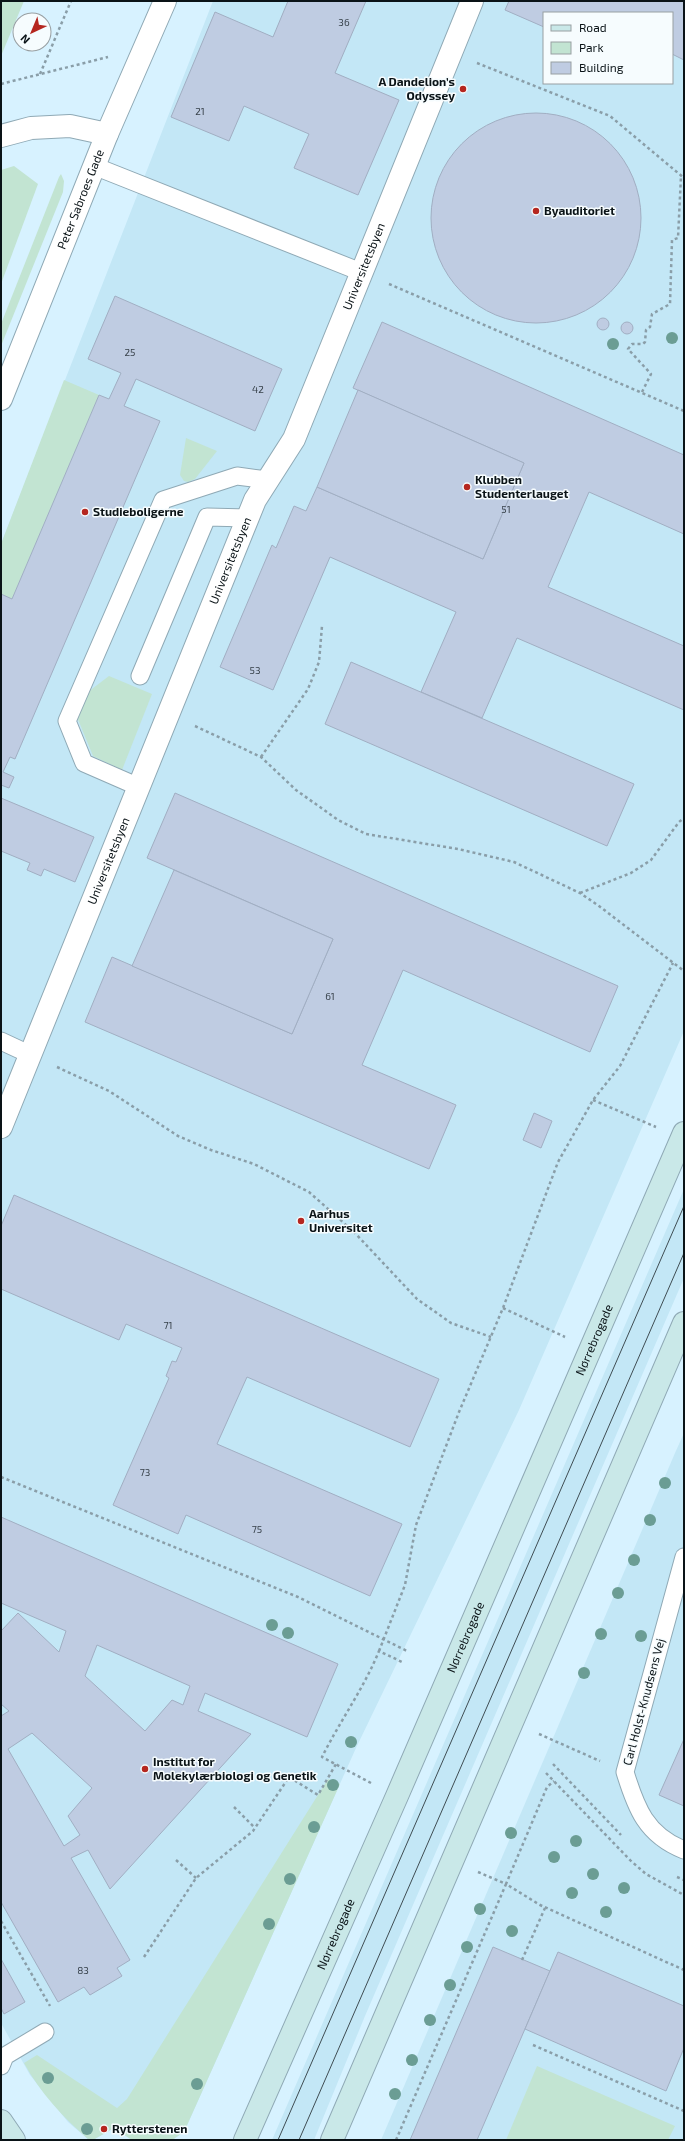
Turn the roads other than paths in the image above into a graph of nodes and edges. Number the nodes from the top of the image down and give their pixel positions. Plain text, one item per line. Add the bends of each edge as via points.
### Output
1 (165, 1) edge
2 (472, 1) edge
3 (107, 134) junction
4 (1, 136) edge
5 (94, 166) junction
6 (361, 272) junction
7 (1, 399) edge
8 (267, 480) junction
9 (248, 518) junction
10 (140, 676) dead end
11 (139, 787) junction
12 (1, 1041) edge
13 (31, 1055) junction
14 (1, 1127) edge
15 (683, 1136) edge
16 (684, 1323) edge
17 (684, 1557) edge
18 (684, 1850) edge
19 (45, 2032) road end
20 (1, 2066) edge
21 (1, 2121) edge
22 (14, 2140) edge
23 (245, 2140) edge
24 (332, 2140) edge

1 - 3 street, Peter Sabroes Gade
2 - 6 street, Universitetsbyen
3 - 4 street via 70,126 31,128
3 - 5 street, Peter Sabroes Gade
5 - 6 lane
5 - 7 street, Peter Sabroes Gade
6 - 8 street, Universitetsbyen via 294,438
8 - 9 street, Universitetsbyen
8 - 11 lane via 237,476 162,500 67,721 84,763
9 - 10 lane via 207,517
9 - 11 street, Universitetsbyen
11 - 13 street, Universitetsbyen
12 - 13 lane
13 - 14 street, Universitetsbyen
15 - 23 main road, Nørrebrogade
16 - 24 main road
17 - 18 lane, Carl Holst-Knudsens Vej via 625,1772 642,1817 655,1833 673,1846
19 - 20 lane via 5,2056
21 - 22 main road

